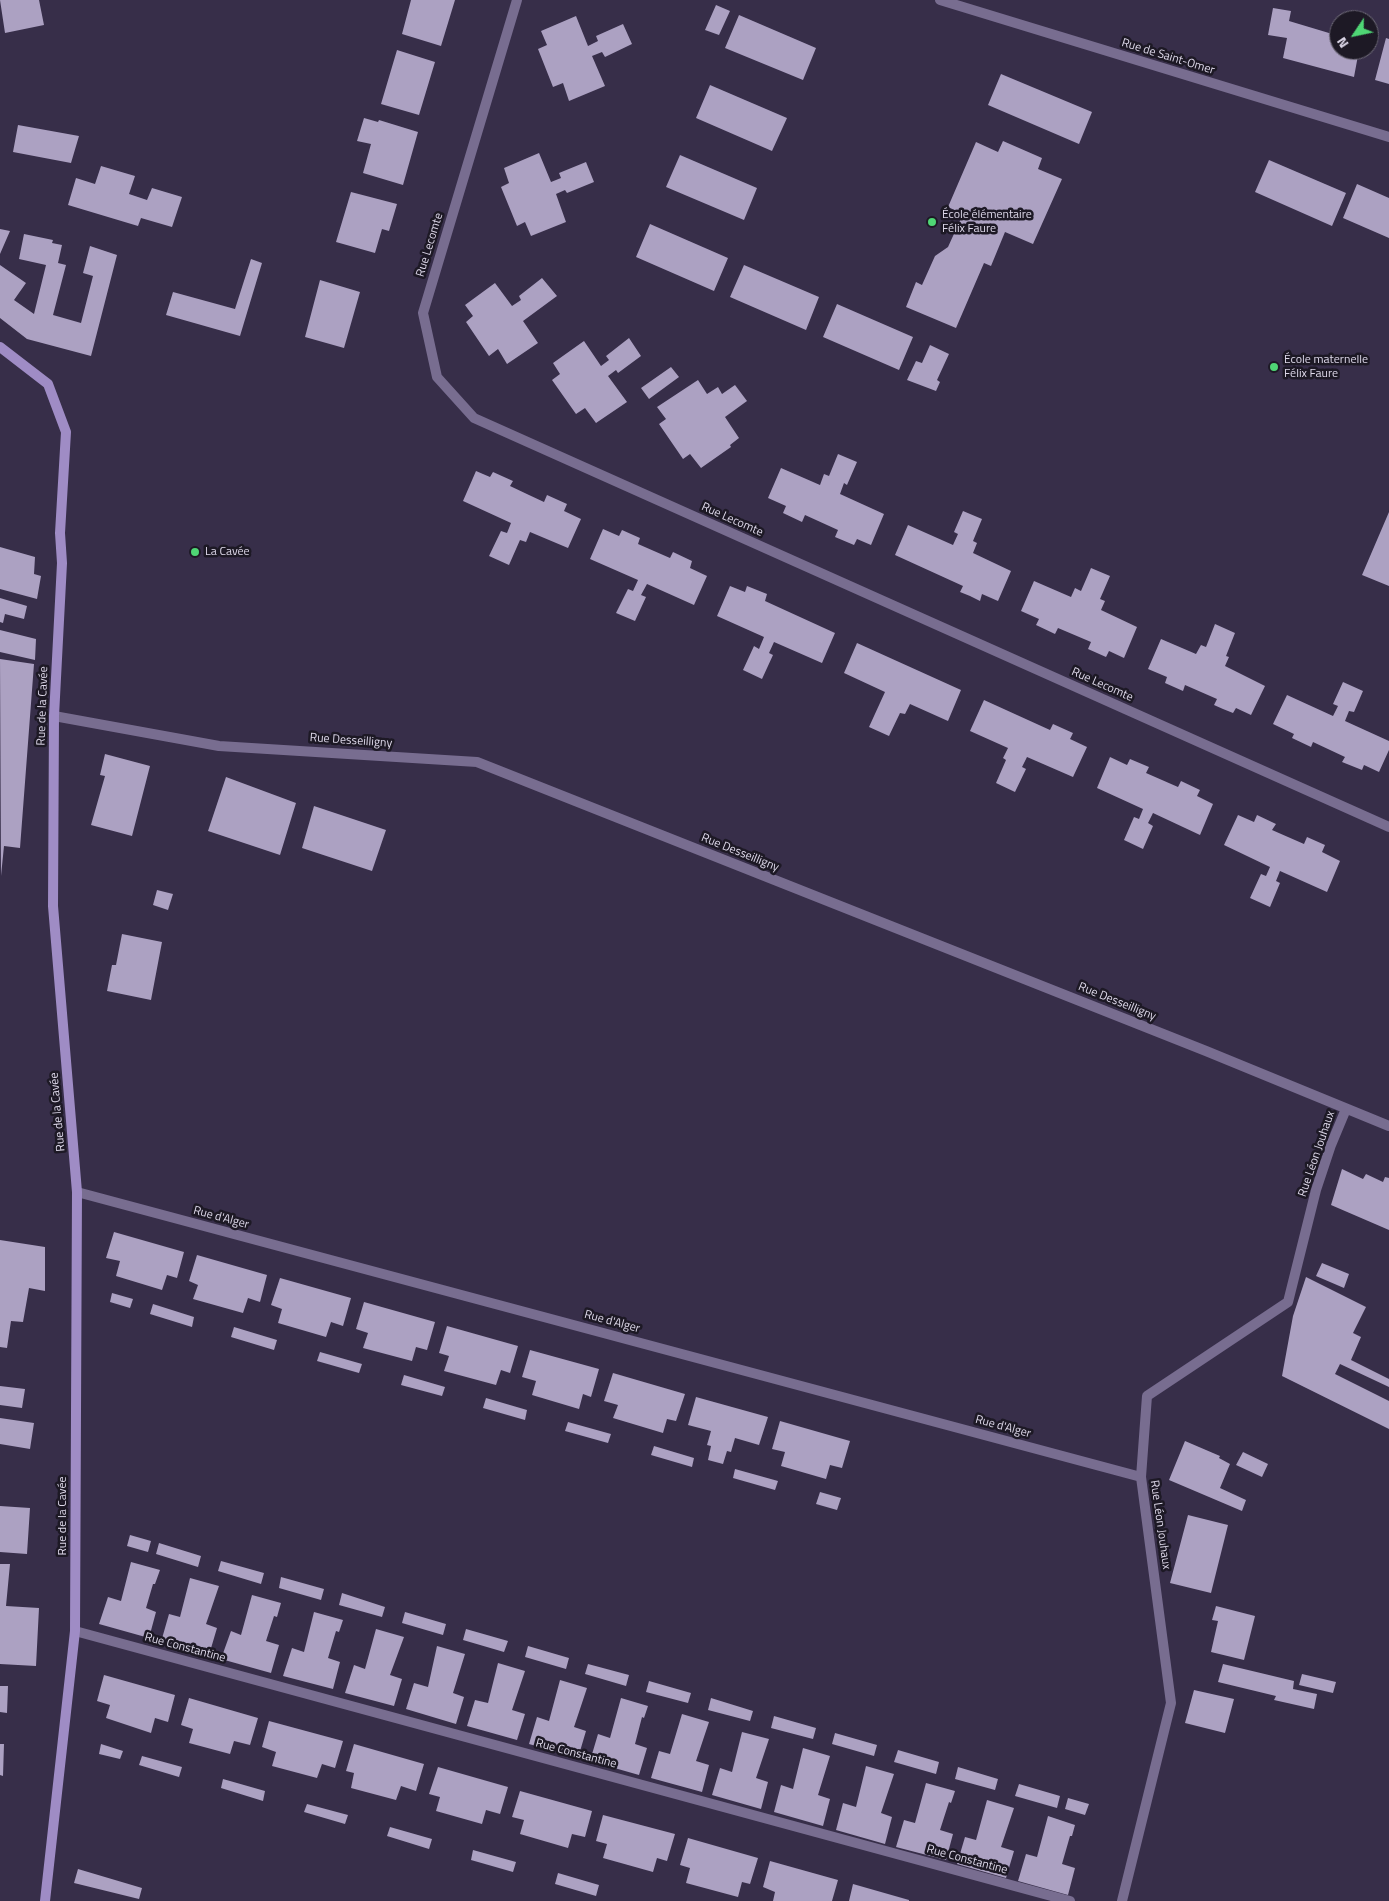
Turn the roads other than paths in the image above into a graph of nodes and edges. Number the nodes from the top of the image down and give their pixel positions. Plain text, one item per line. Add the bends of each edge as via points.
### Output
1 (517, 0) edge
2 (940, 0) edge
3 (1389, 137) edge
4 (0, 347) edge
5 (54, 716) junction
6 (1389, 827) edge
7 (1346, 1110) junction
8 (1389, 1126) edge
9 (77, 1192) junction
10 (1141, 1477) junction
11 (76, 1631) junction
12 (45, 1901) edge
13 (1070, 1901) edge
14 (1122, 1901) edge

1 - 6 street, Rue Lecomte via 423,313 437,377 474,418
2 - 3 street, Rue de Saint-Omer
4 - 5 street, Rue de la Cavée via 48,384 66,432
5 - 7 street, Rue Desseilligny via 219,746 477,762 1258,1071
5 - 9 street, Rue de la Cavée via 52,906
7 - 8 street, Rue Desseilligny
7 - 10 street, Rue Léon Jouhaux via 1316,1190 1288,1302 1147,1396
9 - 10 street, Rue d'Alger
9 - 11 street, Rue de la Cavée
10 - 14 street, Rue Léon Jouhaux via 1171,1703
11 - 12 street, Rue de la Cavée
11 - 13 street, Rue Constantine

